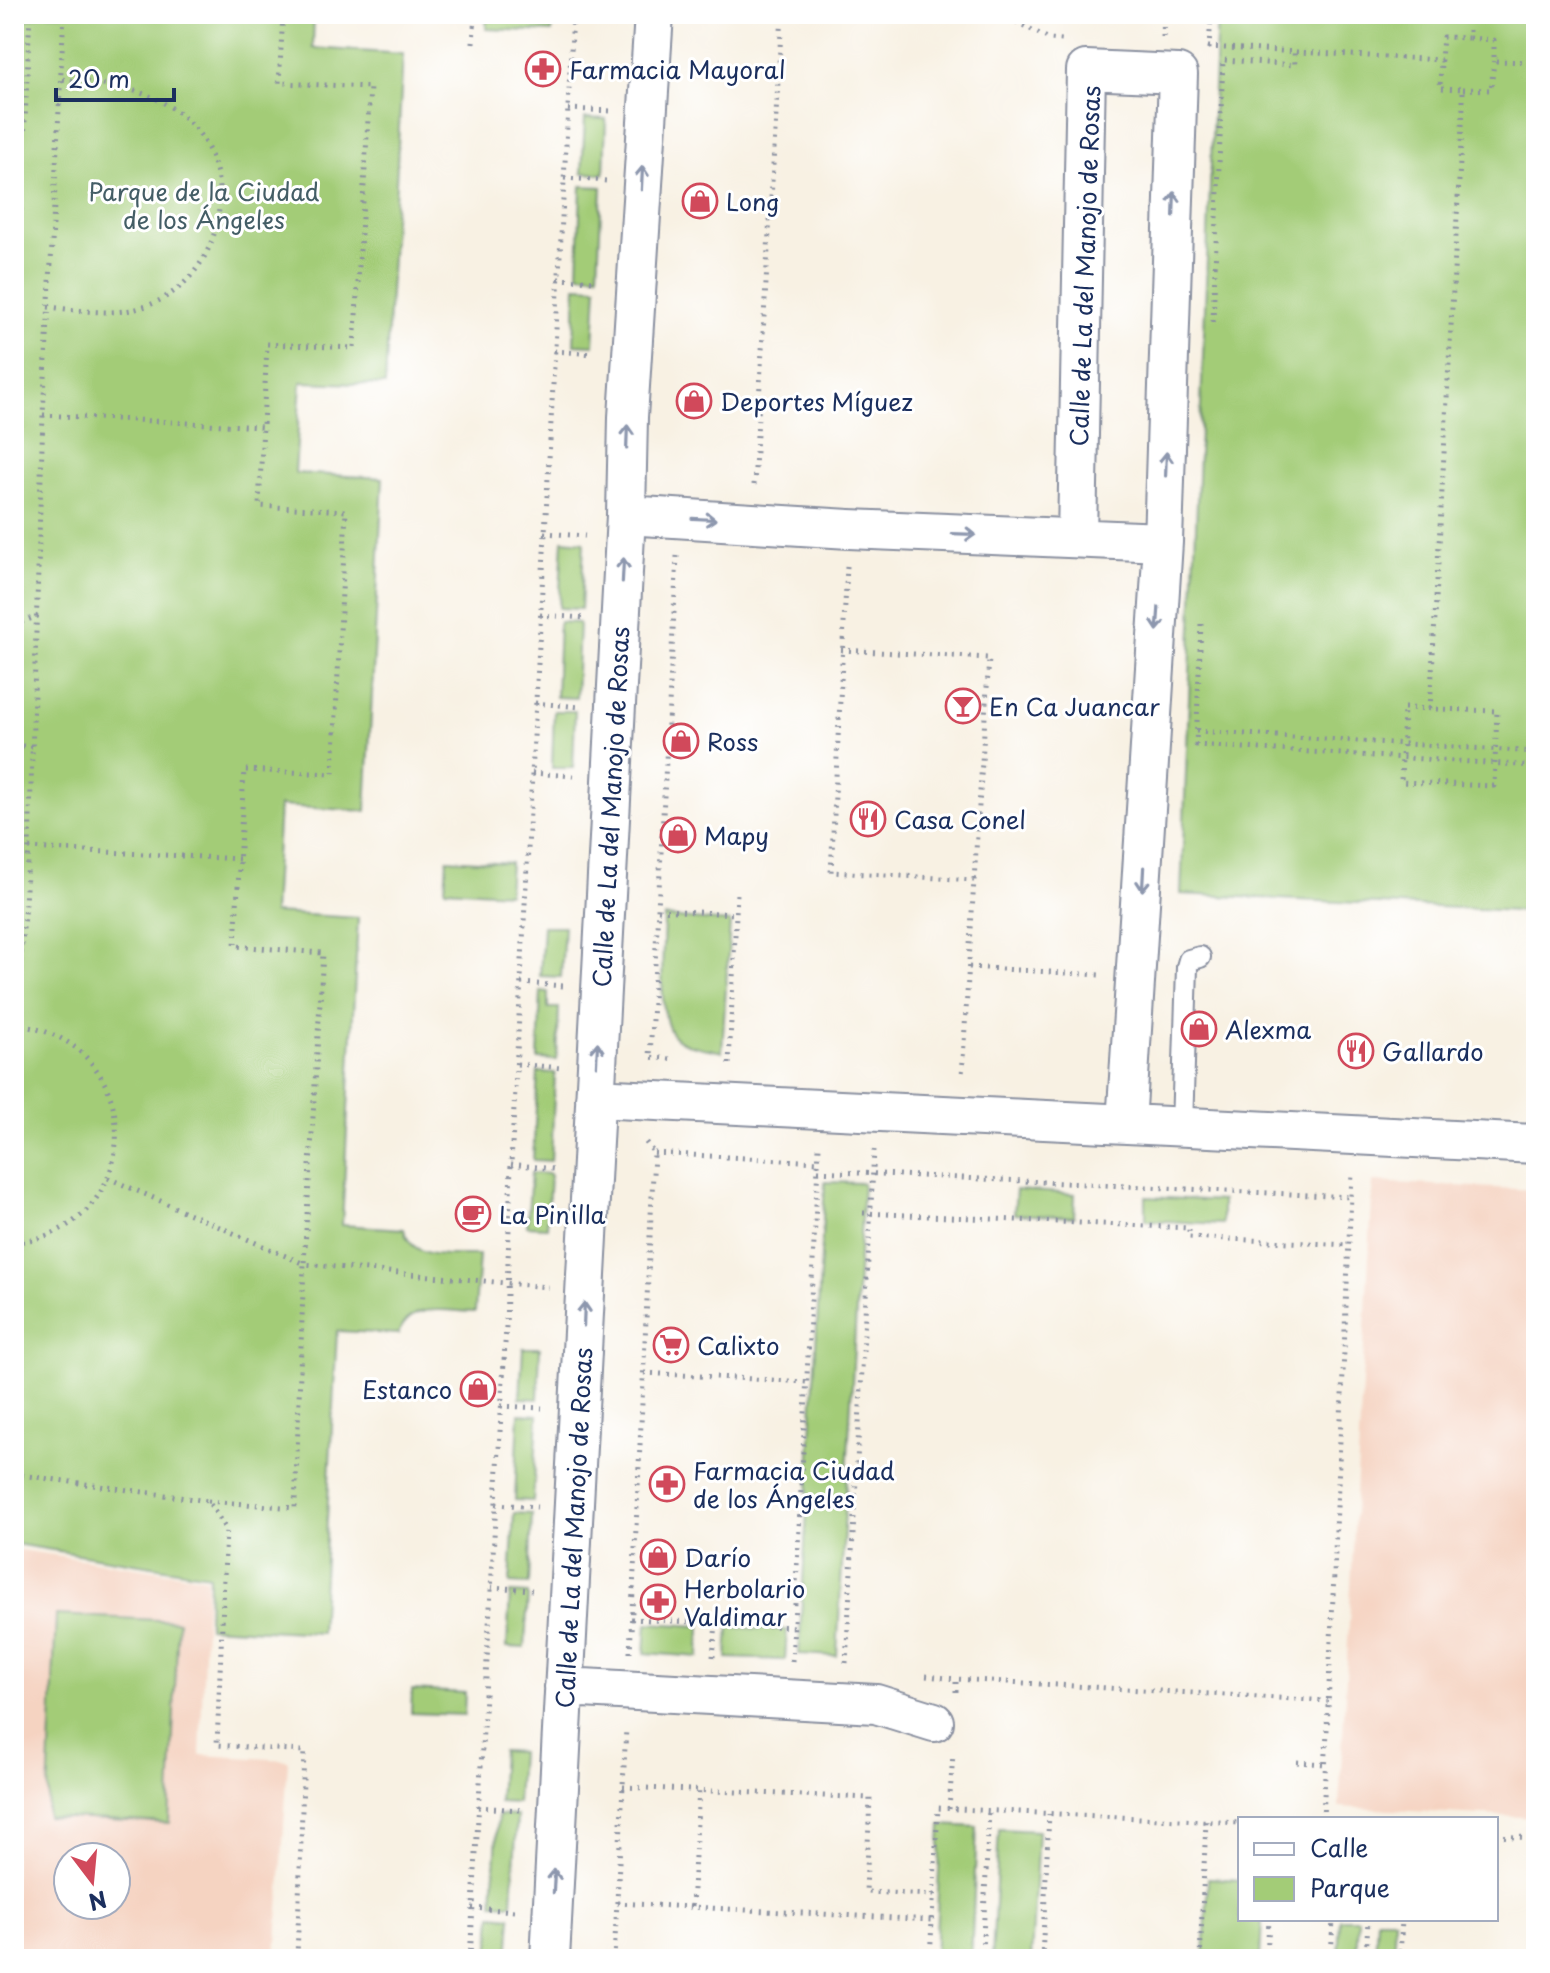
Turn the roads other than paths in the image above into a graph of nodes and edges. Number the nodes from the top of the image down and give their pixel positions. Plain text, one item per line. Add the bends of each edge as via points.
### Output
1 (654, 14) edge
2 (626, 515) junction
3 (1077, 538) junction
4 (1163, 542) junction
5 (1200, 957) dead end
6 (595, 1098) junction
7 (1126, 1124) junction
8 (1182, 1127) junction
9 (1536, 1144) edge
10 (564, 1687) junction
11 (948, 1722) road end
12 (550, 1959) edge

2 -> 1 street, Calle de La del Manojo de Rosas
2 -> 3 street
6 -> 2 street, Calle de La del Manojo de Rosas
3 - 4 street
4 -> 3 street, Calle de La del Manojo de Rosas via 1178,74 1086,70
4 -> 7 street, Calle de La del Manojo de Rosas
5 - 8 lane via 1189,960 1187,967
6 - 7 street
10 -> 6 street, Calle de La del Manojo de Rosas
7 - 8 street
8 - 9 street
10 - 11 street via 876,1704
12 -> 10 street, Calle de La del Manojo de Rosas

